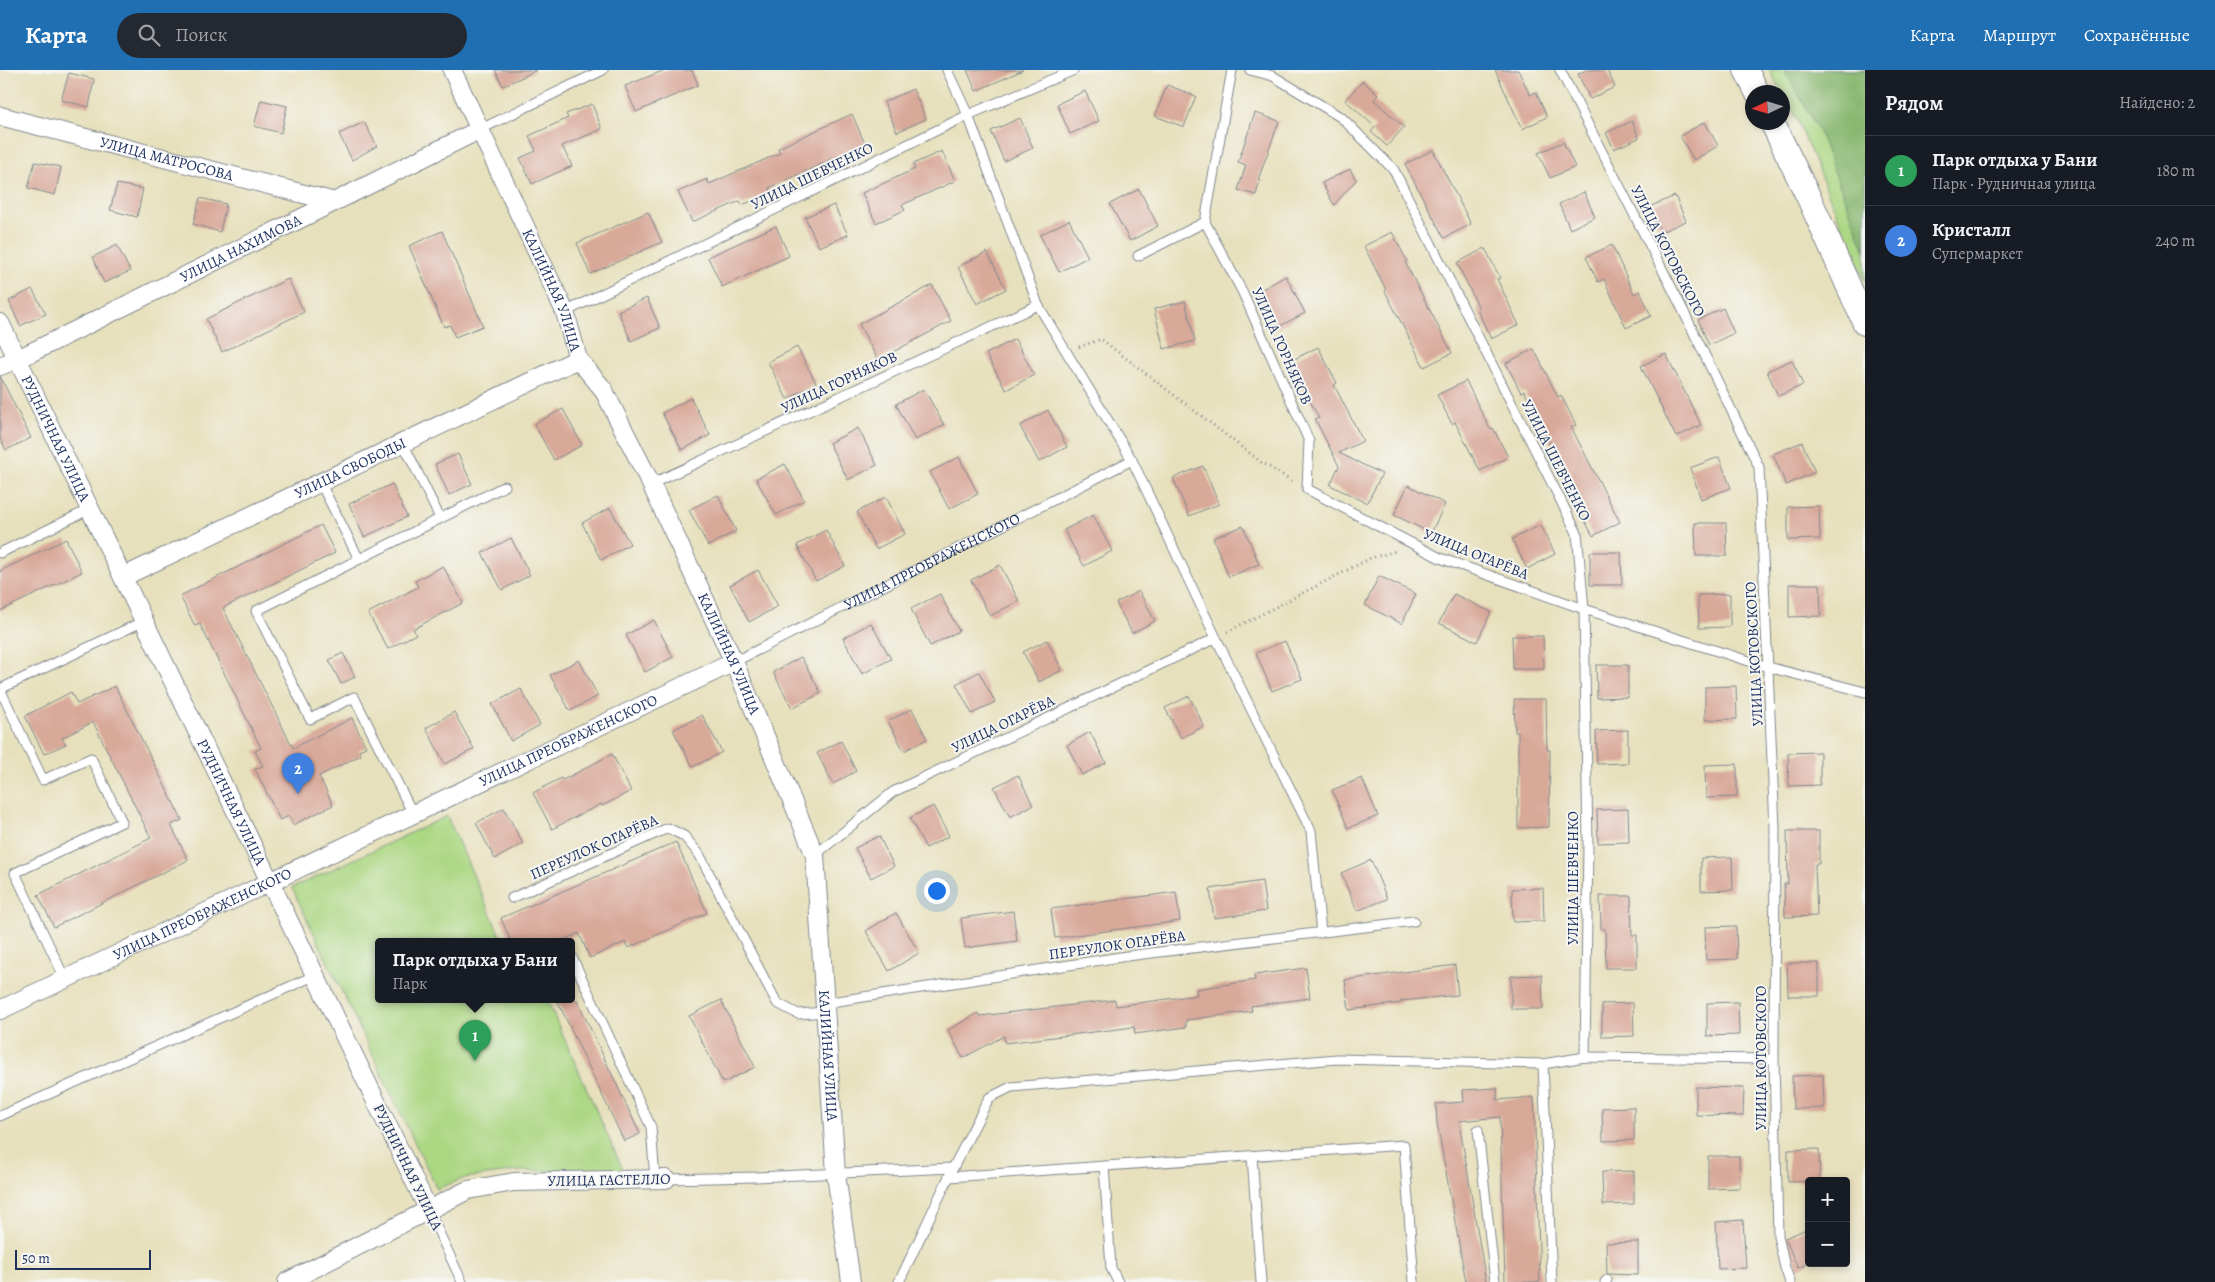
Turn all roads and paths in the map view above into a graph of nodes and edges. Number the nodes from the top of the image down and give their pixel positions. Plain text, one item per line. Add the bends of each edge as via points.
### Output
1 (452, 70) edge
2 (603, 70) edge
3 (947, 70) edge
4 (1074, 70) edge
5 (1232, 70) edge
6 (1250, 70) edge
7 (1560, 70) edge
8 (1746, 70) edge
9 (1754, 85) edge
10 (968, 115) junction
11 (0, 116) edge
12 (479, 130) junction
13 (1776, 130) edge
14 (335, 202) junction
15 (1205, 222) junction
16 (1138, 256) dead end
17 (1038, 305) junction
18 (565, 312) junction
19 (0, 323) edge
20 (1865, 323) edge
21 (1066, 351) junction
22 (578, 359) junction
23 (0, 360) edge
24 (18, 360) junction
25 (0, 366) edge
26 (403, 443) junction
27 (1132, 460) junction
28 (320, 482) junction
29 (651, 484) junction
30 (505, 486) dead end
31 (1306, 489) junction
32 (90, 509) junction
33 (440, 518) junction
34 (1416, 546) junction
35 (0, 553) edge
36 (359, 559) junction
37 (123, 576) junction
38 (1584, 609) junction
39 (144, 621) junction
40 (1216, 638) junction
41 (734, 662) junction
42 (1768, 667) junction
43 (1865, 692) edge
44 (413, 814) junction
45 (815, 855) junction
46 (270, 882) junction
47 (512, 898) dead end
48 (1414, 921) dead end
49 (1320, 933) junction
50 (575, 964) edge
51 (316, 975) junction
52 (65, 979) junction
53 (825, 1008) junction
54 (0, 1010) edge
55 (1585, 1057) junction
56 (1774, 1059) junction
57 (1543, 1064) junction
58 (0, 1116) edge
59 (1478, 1130) dead end
60 (1252, 1156) junction
61 (1104, 1166) junction
62 (953, 1168) junction
63 (836, 1174) junction
64 (949, 1177) junction
65 (661, 1179) junction
66 (429, 1211) junction
67 (286, 1282) edge
68 (462, 1282) edge
69 (851, 1282) edge
70 (899, 1282) edge
71 (1118, 1282) edge
72 (1261, 1282) edge
73 (1414, 1282) edge
74 (1495, 1282) edge
75 (1552, 1282) edge
76 (1790, 1282) edge

1 - 12 street, КАЛИЙНАЯ УЛИЦА
2 - 12 lane
3 - 10 lane
4 - 10 lane, УЛИЦА ШЕВЧЕНКО
5 - 15 lane
6 - 38 lane, УЛИЦА ШЕВЧЕНКО via 1273,76 1342,118 1394,170 1577,533
7 - 42 lane, УЛИЦА КОТОВСКОГО via 1759,467
8 - 9 main road
10 - 17 lane
10 - 18 lane, УЛИЦА ШЕВЧЕНКО
11 - 14 street, УЛИЦА МАТРОСОВА
12 - 14 street, УЛИЦА НАХИМОВА
12 - 18 street, КАЛИЙНАЯ УЛИЦА
13 - 20 main road
14 - 24 street, УЛИЦА НАХИМОВА
15 - 16 lane
15 - 31 lane, УЛИЦА ГОРНЯКОВ via 1247,301 1309,441
17 - 21 lane
17 - 29 lane, УЛИЦА ГОРНЯКОВ
18 - 22 street, КАЛИЙНАЯ УЛИЦА
19 - 24 street, РУДНИЧНАЯ УЛИЦА
21 - 27 lane
21 - 31 path via 1101,340 1261,462
22 - 26 street, УЛИЦА СВОБОДЫ
22 - 29 street, КАЛИЙНАЯ УЛИЦА via 603,390
23 - 24 street
24 - 25 street, УЛИЦА НАХИМОВА
24 - 32 street, РУДНИЧНАЯ УЛИЦА
26 - 28 street, УЛИЦА СВОБОДЫ
26 - 33 lane
27 - 40 lane
27 - 41 lane, УЛИЦА ПРЕОБРАЖЕНСКОГО
28 - 36 lane
28 - 37 street, УЛИЦА СВОБОДЫ
29 - 41 street, КАЛИЙНАЯ УЛИЦА
30 - 33 lane
31 - 34 lane, УЛИЦА ОГАРЁВА
32 - 35 lane
32 - 37 street, РУДНИЧНАЯ УЛИЦА
33 - 36 lane
34 - 38 lane, УЛИЦА ОГАРЁВА via 1440,558
34 - 40 path via 1371,558
36 - 44 lane via 256,611 310,719 354,697
37 - 39 street, РУДНИЧНАЯ УЛИЦА
38 - 42 lane, УЛИЦА ОГАРЁВА
38 - 55 lane, УЛИЦА ШЕВЧЕНКО via 1588,844
39 - 46 street, РУДНИЧНАЯ УЛИЦА
39 - 52 lane via 0,689 43,780 91,758 122,822 15,873
40 - 45 lane, УЛИЦА ОГАРЁВА via 894,792
40 - 49 lane via 1311,831
41 - 44 street, УЛИЦА ПРЕОБРАЖЕНСКОГО
41 - 45 street, КАЛИЙНАЯ УЛИЦА
42 - 43 lane, УЛИЦА ОГАРЁВА
42 - 56 lane, УЛИЦА КОТОВСКОГО via 1775,828
44 - 46 street, УЛИЦА ПРЕОБРАЖЕНСКОГО
45 - 53 street, КАЛИЙНАЯ УЛИЦА
46 - 51 street, РУДНИЧНАЯ УЛИЦА
46 - 52 street, УЛИЦА ПРЕОБРАЖЕНСКОГО
47 - 53 lane, ПЕРЕУЛОК ОГАРЁВА via 668,828 684,836 698,854 777,1003 798,1014
48 - 49 lane, ПЕРЕУЛОК ОГАРЁВА
49 - 53 lane, ПЕРЕУЛОК ОГАРЁВА via 1127,956
50 - 65 lane via 651,1127
51 - 58 lane
51 - 66 street, РУДНИЧНАЯ УЛИЦА
52 - 54 street, УЛИЦА ПРЕОБРАЖЕНСКОГО
53 - 63 street, КАЛИЙНАЯ УЛИЦА
55 - 56 lane
55 - 57 lane
56 - 76 lane, УЛИЦА КОТОВСКОГО via 1778,1236
57 - 62 lane via 1337,1059 1011,1088 990,1098
57 - 75 lane
59 - 74 lane
60 - 61 lane
60 - 72 lane
60 - 73 lane via 1404,1145
61 - 64 lane
61 - 71 lane via 1111,1268
62 - 63 lane, УЛИЦА ГАСТЕЛЛО
62 - 64 lane
63 - 65 lane, УЛИЦА ГАСТЕЛЛО
63 - 69 street, КАЛИЙНАЯ УЛИЦА
64 - 70 lane
65 - 66 street, УЛИЦА ГАСТЕЛЛО via 514,1182 468,1190
66 - 67 street, УЛИЦА ГАСТЕЛЛО
66 - 68 lane, РУДНИЧНАЯ УЛИЦА

